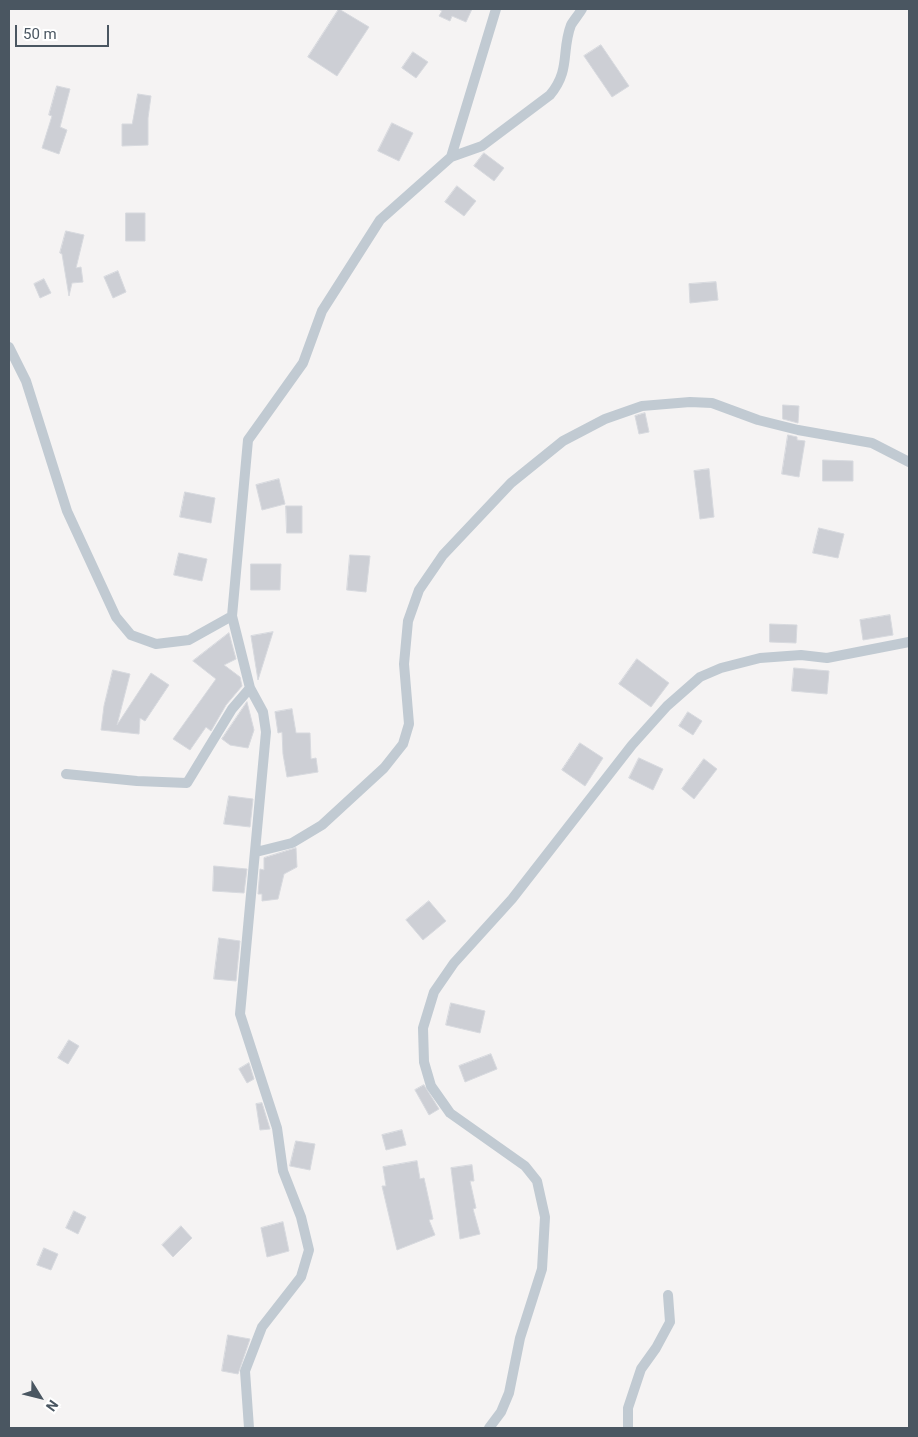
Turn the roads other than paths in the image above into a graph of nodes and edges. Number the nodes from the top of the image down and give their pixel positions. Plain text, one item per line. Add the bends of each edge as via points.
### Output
1 (496, 9) edge
2 (582, 9) edge
3 (451, 156) junction
4 (9, 347) edge
5 (909, 462) edge
6 (232, 616) junction
7 (909, 642) edge
8 (250, 688) junction
9 (66, 774) dead end
10 (256, 852) junction
11 (668, 1295) dead end
12 (249, 1428) edge
13 (489, 1428) edge
14 (628, 1428) edge

1 - 3 street
2 - 3 street via 571,26 564,70 550,95 482,146
3 - 6 street via 380,220 322,311 303,363 248,440
4 - 6 street via 26,381 67,511 116,617 131,635 156,644 189,640
5 - 10 street via 872,442 798,430 712,404 690,402 642,406 605,419 563,441 511,483 443,554 419,590 408,621 405,655 408,724 403,744 384,768 322,825 292,843
6 - 8 street
7 - 13 street via 826,658 800,655 760,658 722,668 700,678 667,706 632,745 512,899 454,964 434,992 423,1028 424,1062 431,1086 450,1113 524,1166 537,1181 545,1217 542,1269 520,1338 509,1393
8 - 9 street via 232,709 187,783
8 - 10 street via 263,712 266,732
10 - 12 street via 240,1014 277,1128 283,1171 301,1217 309,1250 300,1276 262,1327 245,1371
11 - 14 street via 670,1322 641,1369 628,1408

